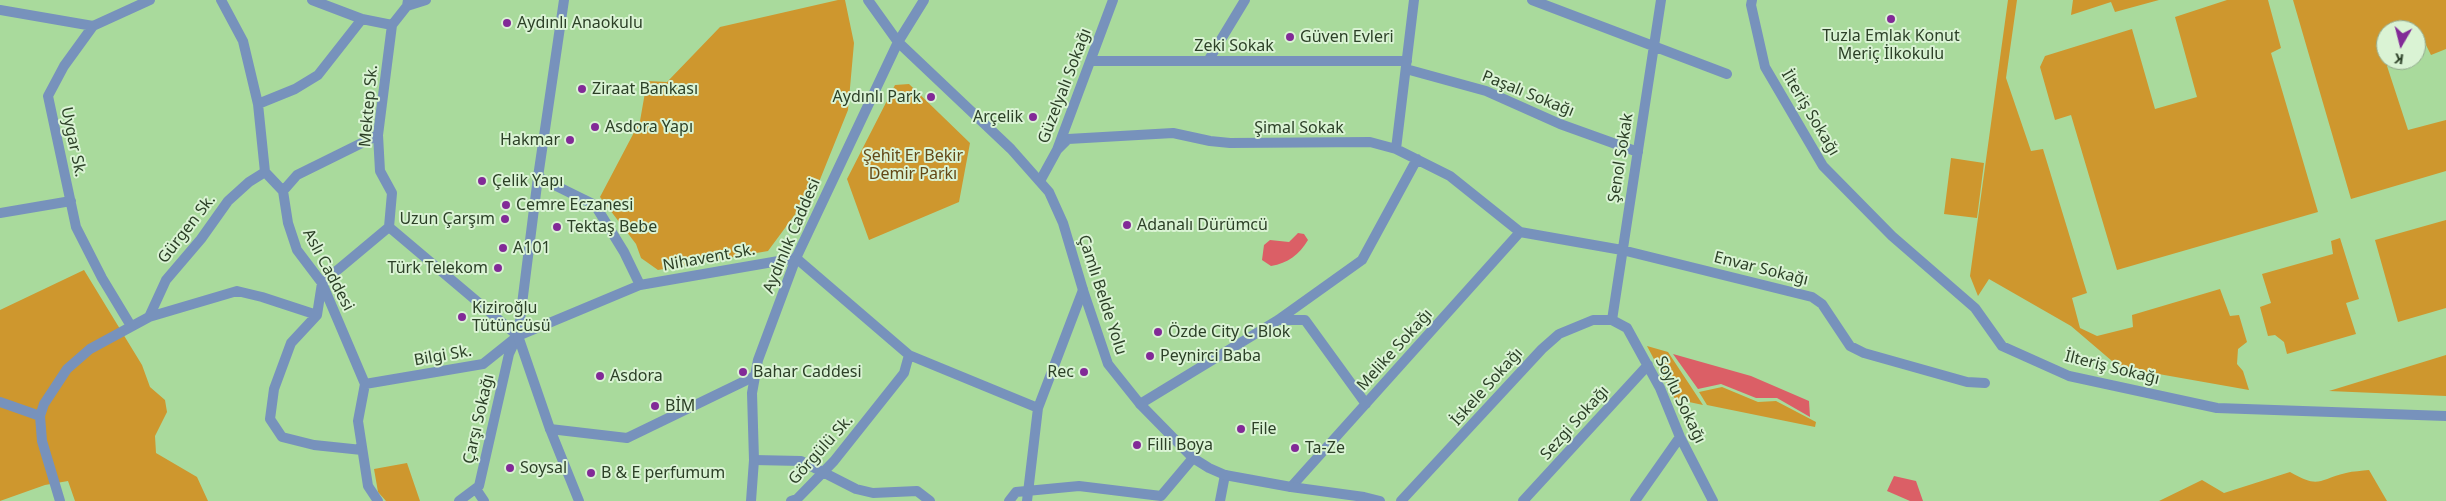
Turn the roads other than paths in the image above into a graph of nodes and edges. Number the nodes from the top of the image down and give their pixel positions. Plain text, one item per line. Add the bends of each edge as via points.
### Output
1 (150, 0) edge
2 (221, 0) edge
3 (312, 0) edge
4 (426, 0) edge
5 (564, 0) edge
6 (868, 0) edge
7 (924, 0) edge
8 (1113, 0) edge
9 (1245, 0) edge
10 (1414, 0) edge
11 (1532, 0) edge
12 (1661, 0) edge
13 (1752, 0) edge
14 (408, 3) edge
15 (0, 10) edge
16 (362, 19) junction
17 (392, 25) junction
18 (93, 26) junction
19 (898, 42) junction
20 (1654, 46) junction
21 (1091, 61) junction
22 (1208, 61) junction
23 (1406, 65) junction
24 (1727, 74) dead end
25 (258, 104) junction
26 (378, 135) junction
27 (1396, 149) junction
28 (1057, 150) junction
29 (1638, 152) junction
30 (1417, 158) junction
31 (265, 172) junction
32 (538, 177) junction
33 (1040, 181) junction
34 (283, 191) junction
35 (71, 201) junction
36 (0, 213) edge
37 (389, 227) junction
38 (1520, 232) junction
39 (1622, 250) junction
40 (796, 258) junction
41 (322, 283) junction
42 (640, 285) junction
43 (1082, 290) junction
44 (317, 315) junction
45 (149, 317) junction
46 (1278, 320) junction
47 (1612, 320) junction
48 (131, 326) junction
49 (518, 336) junction
50 (909, 355) junction
51 (1648, 365) junction
52 (753, 376) junction
53 (1985, 383) dead end
54 (365, 384) junction
55 (0, 402) edge
56 (1140, 404) junction
57 (1366, 404) junction
58 (1038, 408) junction
59 (40, 416) junction
60 (2446, 416) edge
61 (550, 429) junction
62 (1680, 437) junction
63 (362, 450) junction
64 (1193, 458) junction
65 (754, 460) junction
66 (822, 473) junction
67 (1225, 475) junction
68 (1291, 487) junction
69 (476, 489) junction
70 (1027, 496) edge
71 (60, 501) edge
72 (378, 501) edge
73 (459, 501) edge
74 (484, 501) edge
75 (579, 501) edge
76 (751, 501) edge
77 (791, 501) edge
78 (930, 501) edge
79 (1009, 501) edge
80 (1220, 501) edge
81 (1380, 501) edge
82 (1401, 501) edge
83 (1523, 501) edge
84 (1635, 501) edge
85 (1713, 501) edge

1 - 18 street, Uygar Sk.
2 - 25 street via 242,41
3 - 16 street
4 - 14 street
5 - 32 street
6 - 19 street, Çamlı Belde Yolu
7 - 19 street, Aydınlık Caddesi
8 - 21 street, Güzelyalı Sokağı
9 - 22 street
10 - 23 street
11 - 20 street
12 - 20 street, Şenol Sokak
13 - 60 street, İlteriş Sokağı via 1765,67 1823,166 1892,236 1975,308 2002,346 2069,376 2217,408
14 - 17 street
15 - 18 street
16 - 17 street
16 - 25 street via 318,75 295,89
17 - 26 street, Mektep Sk.
18 - 35 street, Uygar Sk. via 64,66 48,96
19 - 33 street, Çamlı Belde Yolu via 1011,149
19 - 40 street, Aydınlık Caddesi
20 - 24 street
20 - 29 street, Şenol Sokak
21 - 22 street, Zeki Sokak
21 - 28 street, Güzelyalı Sokağı
22 - 23 street, Zeki Sokak
23 - 27 street
23 - 29 street, Paşalı Sokağı via 1486,91 1560,124
25 - 31 street
26 - 34 street via 297,175
26 - 37 street, Mektep Sk. via 380,171 392,193
27 - 28 street, Şimal Sokak via 1370,142 1230,143 1173,133 1068,139
27 - 30 street, Şimal Sokak
28 - 33 street, Güzelyalı Sokağı
29 - 39 street, Şenol Sokak
30 - 38 street, Şimal Sokak via 1450,176
30 - 46 street via 1362,260
31 - 34 street
31 - 45 street, Gürgen Sk. via 228,201 166,280
32 - 42 street via 595,205
32 - 49 street
33 - 43 street, Çamlı Belde Yolu via 1057,206
34 - 41 street, Aslı Caddesi via 288,223 297,250
35 - 36 street
35 - 48 street, Uygar Sk. via 76,227
37 - 41 street
37 - 49 street
38 - 39 street, Envar Sokağı
38 - 57 street, Melike Sokağı
39 - 47 street, Şenol Sokak
39 - 53 street, Envar Sokağı via 1812,297 1822,304 1850,346 1864,353 1967,382
40 - 42 street, Nihavent Sk.
40 - 50 street
40 - 52 street, Aydınlık Caddesi
41 - 44 street
41 - 54 street, Aslı Caddesi
42 - 49 street, Nihavent Sk.
43 - 56 street, Çamlı Belde Yolu via 1108,364
43 - 58 street
44 - 45 street via 237,292
44 - 63 street via 291,343 274,389 270,419 282,437 314,445
45 - 48 street
46 - 56 street
46 - 57 street via 1305,320
47 - 51 street, Soylu Sokağı via 1627,328
47 - 82 street, İskele Sokağı via 1593,320 1559,334
48 - 59 street via 73,362 50,393
49 - 54 street, Bilgi Sk. via 483,364
49 - 61 street
49 - 69 street, Çarşı Sokağı via 509,354
50 - 58 street
50 - 66 street, Görgülü Sk. via 904,373
51 - 62 street, Soylu Sokağı
51 - 83 street, Sezgi Sokağı
52 - 61 street via 627,438
52 - 65 street, Aydınlık Caddesi
54 - 63 street via 358,420
55 - 59 street
56 - 64 street, Çamlı Belde Yolu
57 - 68 street, Melike Sokağı
58 - 70 street
59 - 71 street via 42,441
61 - 75 street
62 - 84 street
62 - 85 street, Soylu Sokağı
63 - 72 street via 368,486
64 - 67 street, Çamlı Belde Yolu
64 - 70 street via 1161,496 1079,486
65 - 66 street via 801,461
65 - 76 street, Aydınlık Caddesi
66 - 77 street, Görgülü Sk. via 797,499
66 - 78 street via 856,489 873,493 918,491
67 - 68 street, Çamlı Belde Yolu
67 - 80 street
68 - 81 street, Çamlı Belde Yolu
69 - 73 street, Çarşı Sokağı
69 - 74 street
70 - 79 street via 1016,492

